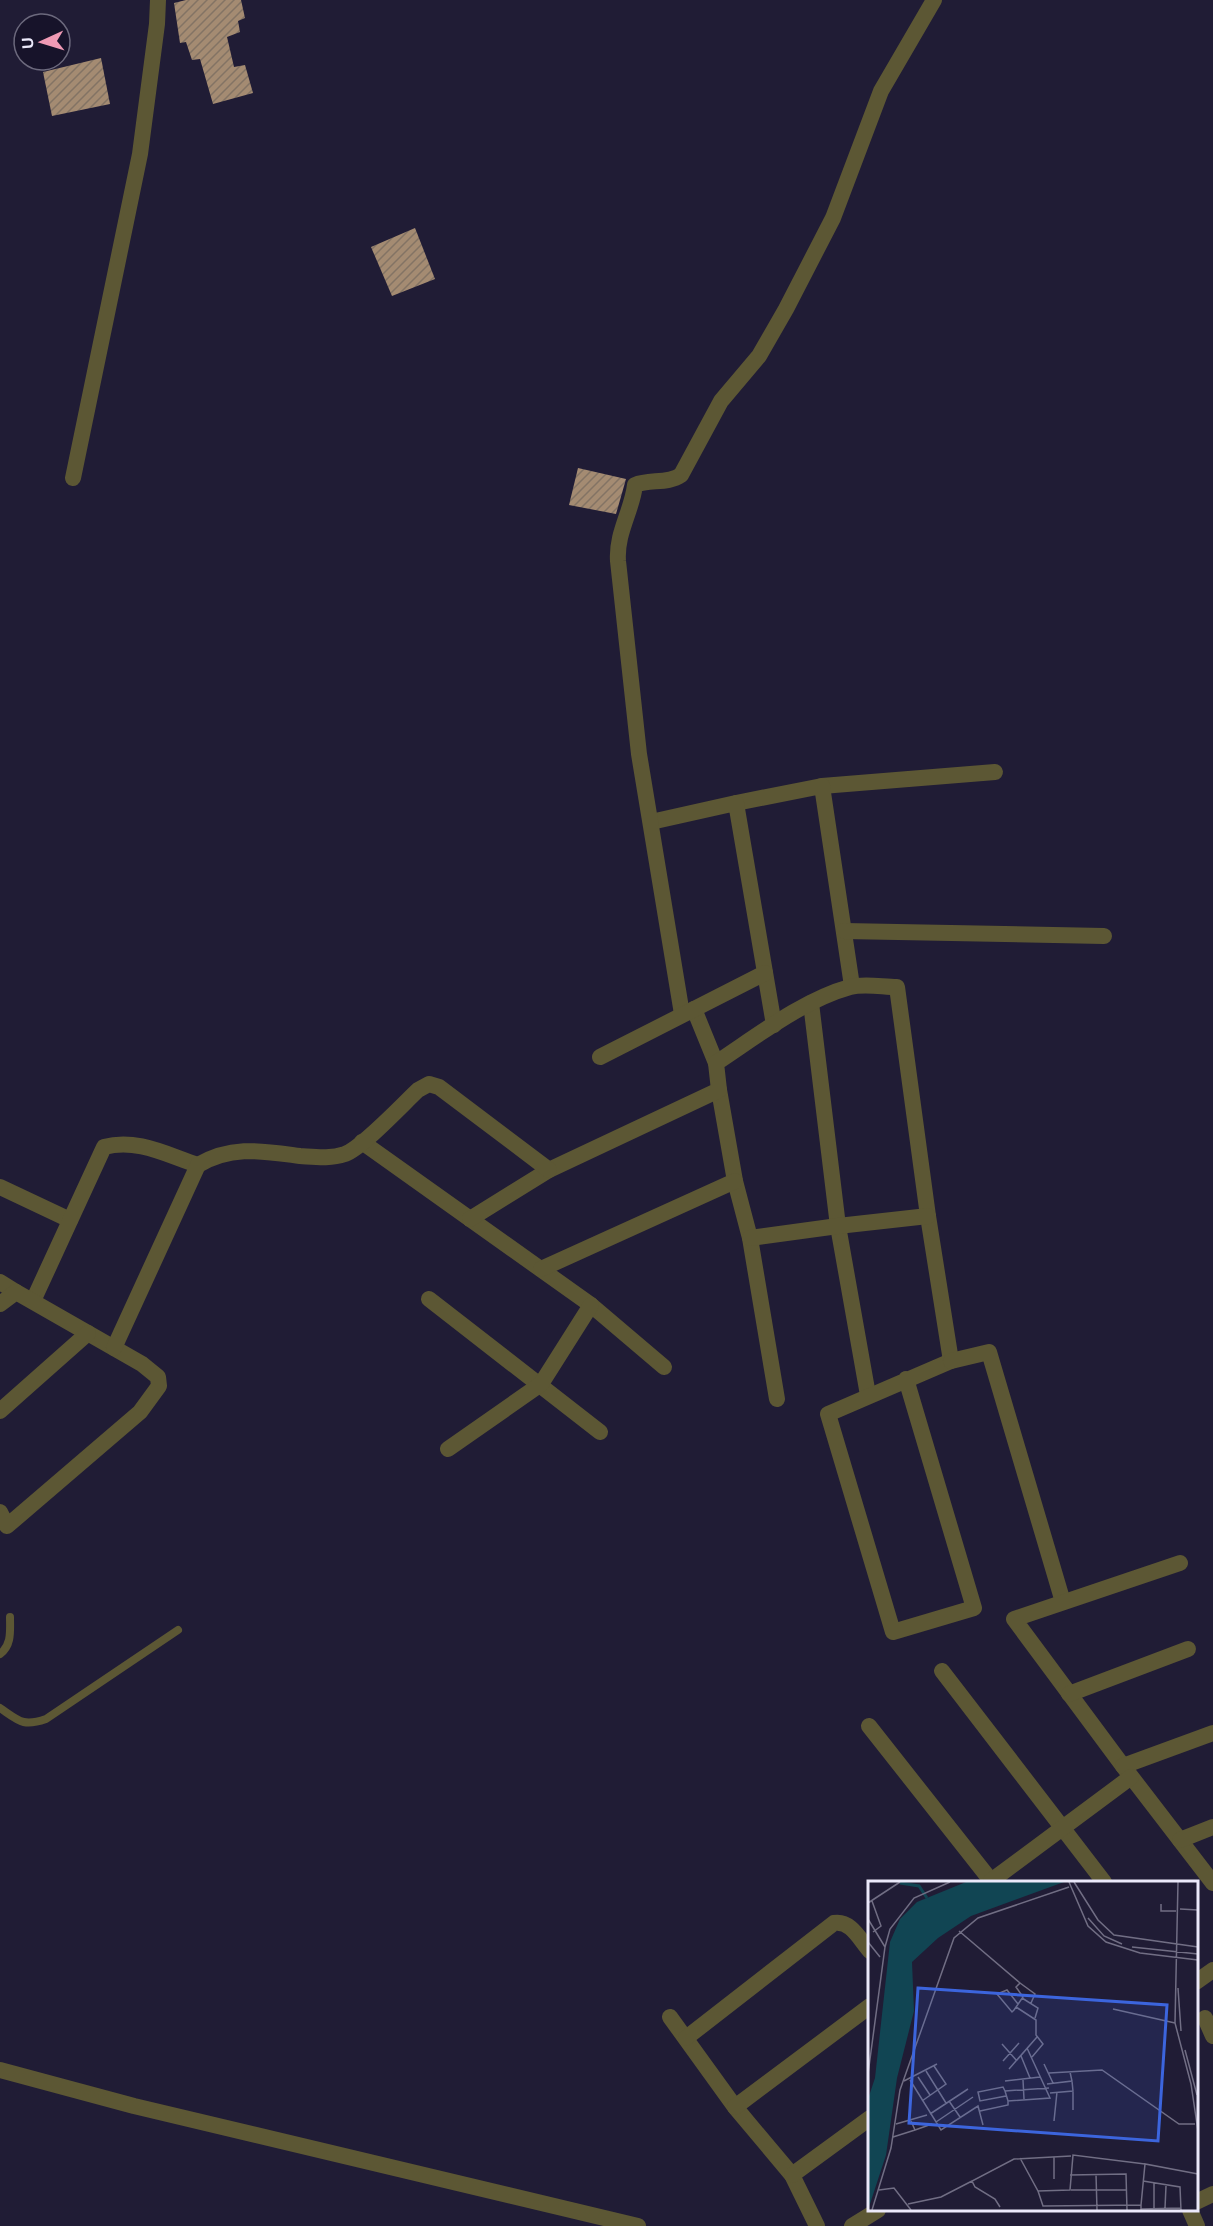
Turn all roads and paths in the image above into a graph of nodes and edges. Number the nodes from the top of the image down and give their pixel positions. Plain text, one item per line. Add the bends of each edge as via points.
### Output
1 (158, 0) edge
2 (934, 0) edge
3 (73, 478) dead end
4 (995, 772) dead end
5 (822, 786) junction
6 (736, 803) junction
7 (651, 822) junction
8 (844, 932) junction
9 (1104, 936) dead end
10 (765, 973) junction
11 (852, 986) junction
12 (811, 1003) junction
13 (688, 1011) junction
14 (774, 1025) junction
15 (600, 1058) dead end
16 (716, 1063) junction
17 (719, 1089) junction
18 (362, 1142) junction
19 (198, 1165) junction
20 (549, 1170) junction
21 (735, 1181) junction
22 (0, 1187) edge
23 (928, 1216) junction
24 (470, 1219) junction
25 (70, 1220) junction
26 (838, 1226) junction
27 (750, 1238) junction
28 (541, 1269) junction
29 (0, 1282) edge
30 (16, 1292) junction
31 (429, 1299) dead end
32 (33, 1301) junction
33 (0, 1304) edge
34 (591, 1305) junction
35 (88, 1333) junction
36 (114, 1347) junction
37 (951, 1361) junction
38 (664, 1366) dead end
39 (906, 1379) junction
40 (541, 1384) junction
41 (868, 1395) junction
42 (777, 1399) dead end
43 (0, 1411) edge
44 (600, 1432) dead end
45 (448, 1449) dead end
46 (0, 1512) edge
47 (1180, 1563) dead end
48 (1063, 1602) junction
49 (10, 1617) dead end
50 (178, 1630) dead end
51 (1188, 1649) dead end
52 (0, 1654) edge
53 (942, 1671) dead end
54 (1069, 1694) junction
55 (0, 1708) edge
56 (869, 1726) dead end
57 (1213, 1733) edge
58 (1127, 1771) junction
59 (1213, 1827) edge
60 (1061, 1828) junction
61 (1180, 1840) junction
62 (991, 1881) edge
63 (993, 1881) edge
64 (1103, 1881) edge
65 (1213, 1883) edge
66 (868, 1949) edge
67 (1213, 1970) edge
68 (1198, 1981) edge
69 (868, 2007) edge
70 (670, 2017) dead end
71 (1205, 2018) dead end
72 (1213, 2036) edge
73 (686, 2038) junction
74 (0, 2070) edge
75 (735, 2107) junction
76 (868, 2119) edge
77 (792, 2175) junction
78 (1213, 2194) edge
79 (1198, 2202) edge
80 (876, 2211) edge
81 (1190, 2211) edge
82 (638, 2226) edge
83 (817, 2226) edge
84 (852, 2226) edge
85 (1197, 2226) edge

1 - 3 street via 140,154
2 - 7 street via 881,91 830,226 759,356 727,392 681,475 635,484 617,551 639,754
4 - 5 street
5 - 6 street
5 - 8 street
6 - 7 street
6 - 10 street
7 - 13 street
8 - 9 street
8 - 11 street
10 - 13 street
10 - 14 street
11 - 12 street
11 - 23 street via 897,987
12 - 14 street
12 - 26 street
13 - 15 street
13 - 16 street
14 - 16 street
16 - 17 street
17 - 20 street
17 - 21 street
18 - 19 street via 348,1153 332,1157 233,1151
18 - 20 street via 429,1084 439,1087
18 - 24 street
19 - 25 street via 136,1144 104,1147
19 - 36 street
20 - 24 street
21 - 27 street
21 - 28 street
22 - 25 street
23 - 26 street
23 - 37 street
24 - 28 street
25 - 32 street
26 - 27 street
26 - 41 street
27 - 42 street
28 - 34 street
29 - 30 street
30 - 32 street
30 - 33 street
31 - 40 street
32 - 35 street
34 - 38 street
34 - 40 street
35 - 36 street
35 - 43 street
36 - 46 street via 158,1377 159,1386 140,1412 7,1526
37 - 39 street
37 - 48 street via 989,1352
39 - 41 street
39 - 41 street via 974,1608 893,1632 828,1414
40 - 44 street
40 - 45 street
47 - 48 street
48 - 54 street via 1014,1619
49 - 52 lane via 8,1646
50 - 55 lane via 46,1719 22,1724
51 - 54 street
53 - 60 street
54 - 58 street
56 - 62 street
57 - 58 street
58 - 60 street
58 - 61 street
59 - 61 street
60 - 63 street
60 - 64 street
61 - 65 street
66 - 73 street via 846,1924 834,1923
67 - 68 street
69 - 75 street
70 - 73 street
71 - 72 street
73 - 75 street
74 - 82 street via 145,2109
75 - 77 street
76 - 77 street
77 - 83 street
78 - 79 street
80 - 84 street
81 - 85 street

